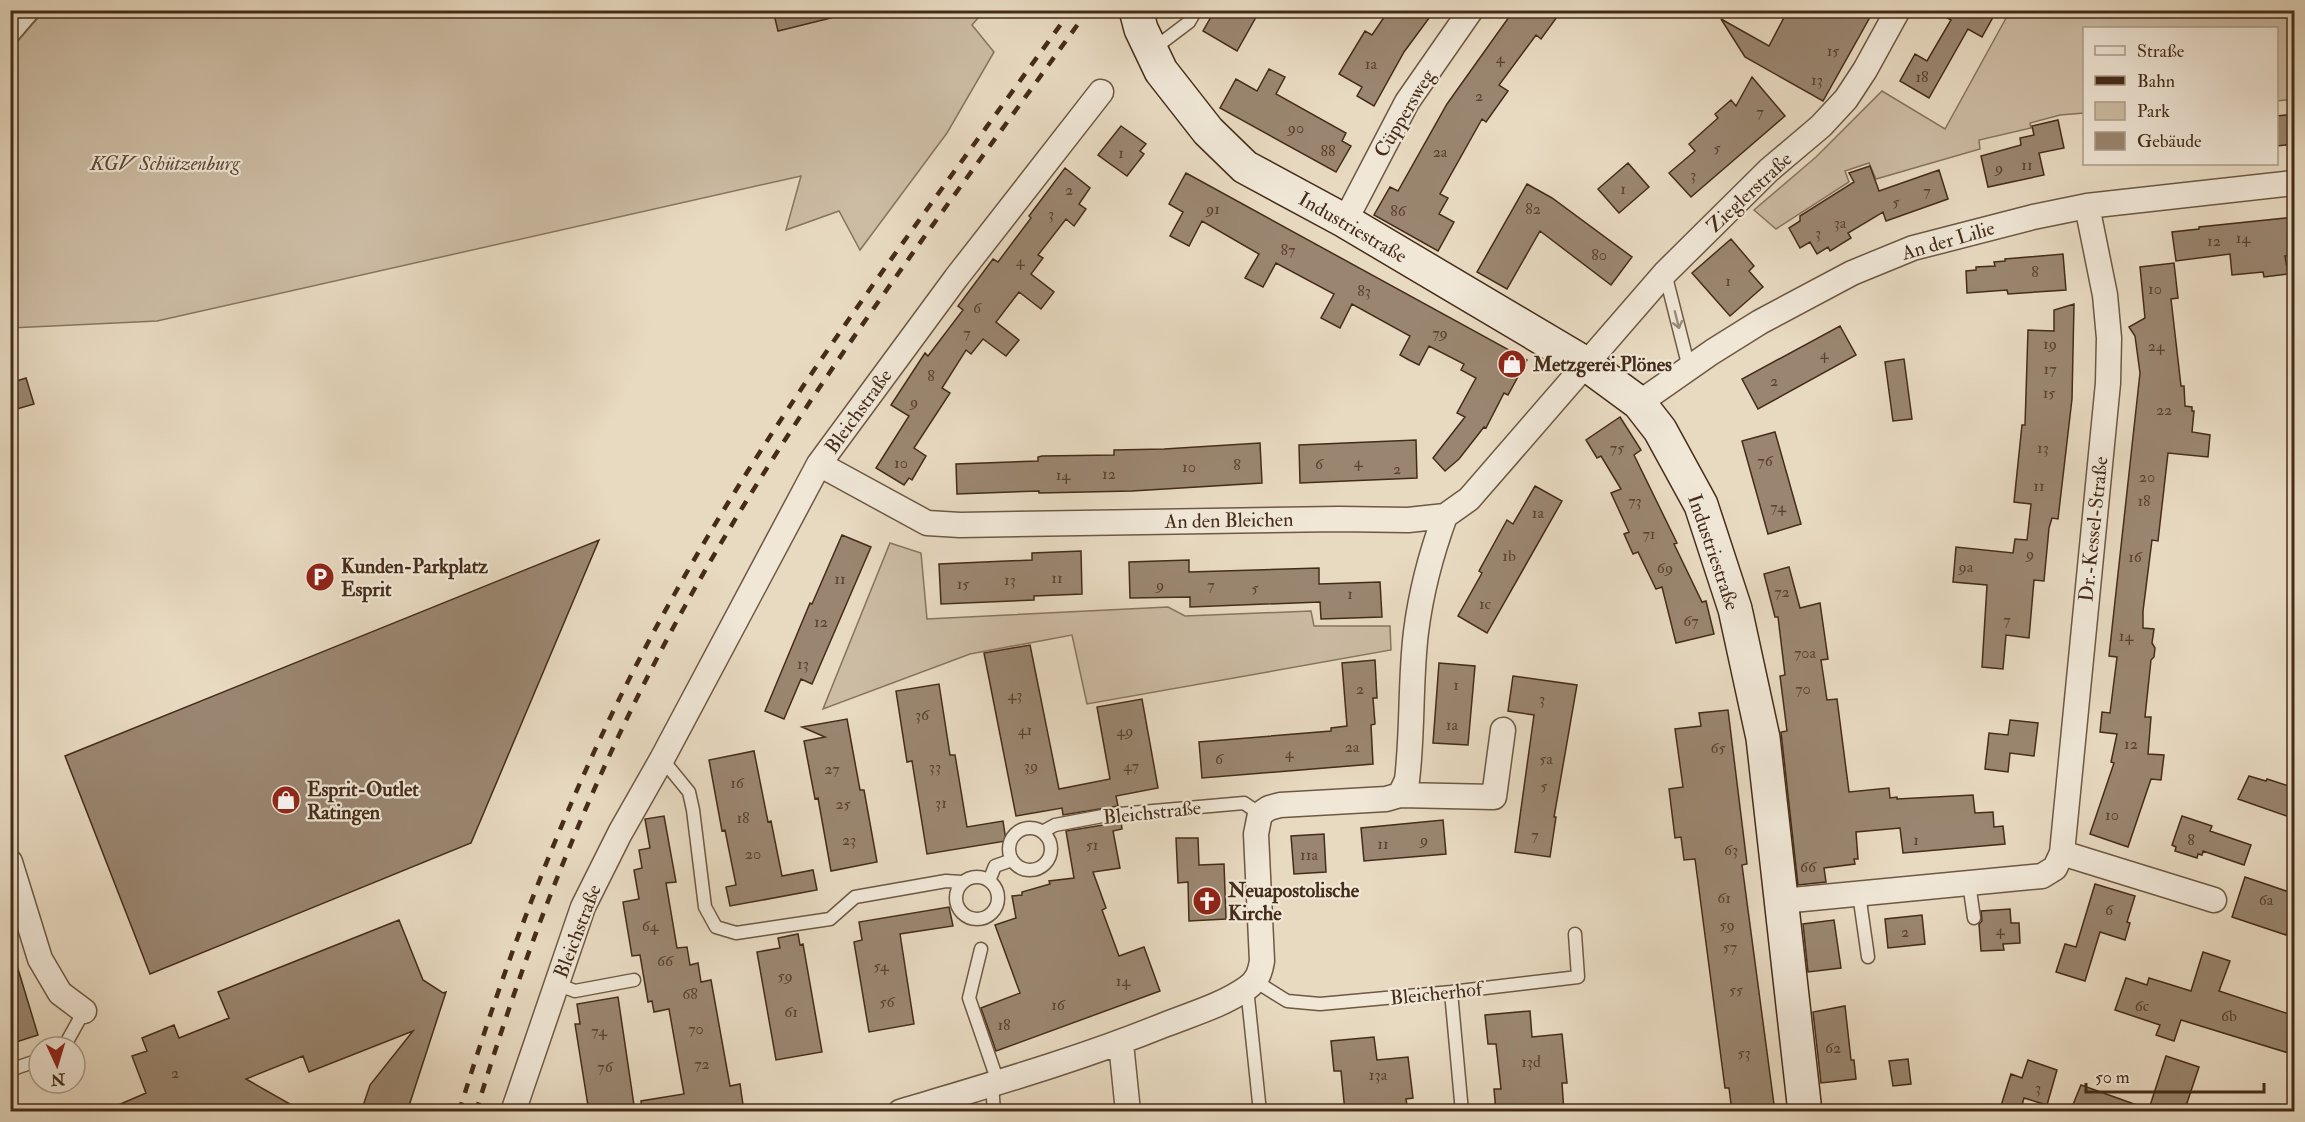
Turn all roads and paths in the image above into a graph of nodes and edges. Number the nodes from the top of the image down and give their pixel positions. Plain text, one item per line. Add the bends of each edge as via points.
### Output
1 (27, 10) edge
2 (1136, 10) edge
3 (1196, 10) edge
4 (1471, 10) edge
5 (1898, 10) edge
6 (10, 30) edge
7 (1151, 51) junction
8 (1101, 92) dead end
9 (2295, 183) edge
10 (2087, 206) junction
11 (1345, 221) junction
12 (1665, 273) junction
13 (1586, 364) junction
14 (1689, 368) junction
15 (1639, 403) junction
16 (819, 464) junction
17 (1445, 516) junction
18 (1503, 729) dead end
19 (662, 759) junction
20 (1400, 795) junction
21 (1260, 814) junction
22 (1042, 832) junction
23 (2062, 853) junction
24 (1011, 860) junction
25 (10, 862) edge
26 (989, 881) junction
27 (962, 882) junction
28 (1969, 884) junction
29 (1859, 894) junction
30 (2214, 900) dead end
31 (1782, 901) junction
32 (1974, 918) dead end
33 (1575, 934) dead end
34 (981, 949) dead end
35 (1868, 957) dead end
36 (634, 980) dead end
37 (556, 984) junction
38 (1251, 985) junction
39 (1451, 992) junction
40 (84, 1011) joint
41 (71, 1035) edge
42 (1121, 1043) junction
43 (27, 1064) edge
44 (10, 1070) edge
45 (995, 1083) junction
46 (513, 1112) edge
47 (900, 1112) edge
48 (994, 1112) edge
49 (1128, 1112) edge
50 (1260, 1112) edge
51 (1462, 1112) edge
52 (1805, 1112) edge

1 - 6 street
2 - 7 street, Industriestraße
3 - 7 lane via 1189,22
4 - 11 street, Cüppersweg via 1407,102
5 - 12 street, Zieglerstraße via 1846,99
7 - 11 street, Industriestraße via 1161,71 1208,131 1245,167
8 - 16 street, Bleichstraße via 956,278
9 - 10 street, An der Lilie
10 - 14 street, An der Lilie via 1912,248 1852,273 1760,322
10 - 23 street, Dr.-Kessel-Straße via 2105,296 2108,383
11 - 13 street, Industriestraße
12 - 13 street, Zieglerstraße
12 -> 14 lane
13 - 15 street, Industriestraße
13 - 17 street, An den Bleichen via 1469,499
14 - 15 street, An der Lilie
15 - 31 street, Industriestraße via 1660,430 1701,505 1735,609 1763,738
16 - 17 street, An den Bleichen via 927,523 1408,520
16 - 19 street, Bleichstraße
17 - 20 street via 1426,577 1418,622 1409,765
18 - 20 street via 1494,797
19 - 27 lane via 689,792 705,907 716,927 736,933 830,919 855,897 946,881
19 - 37 street, Bleichstraße via 584,907
20 - 21 street via 1280,805
21 - 22 lane, Bleichstraße via 1244,803 1108,815 1055,825
21 - 38 street via 1256,834 1262,961 1260,973
22 - 24 lane, Bleichstraße via 1032,828 1011,838
22 - 24 lane via 1050,846 1042,866 1032,870
23 - 28 street via 2055,868 2042,876
23 - 30 street
24 - 26 lane via 996,866
25 - 40 street via 40,959 60,993
26 - 27 lane via 979,877
26 - 27 lane via 995,888 997,904 989,915 979,918 966,916 959,908 956,897
28 - 29 street
28 - 32 lane
29 - 31 street
29 - 35 lane
31 - 52 street, Industriestraße
33 - 39 lane, Bleicherhof via 1578,977
34 - 45 lane via 969,998
36 - 37 lane via 575,991
37 - 46 street, Bleichstraße
38 - 39 lane, Bleicherhof via 1287,1001 1320,1004
38 - 42 street via 1216,1005
38 - 50 lane
39 - 51 lane
40 - 41 lane
42 - 45 street
42 - 49 street
43 - 44 lane
45 - 47 street
45 - 48 lane

